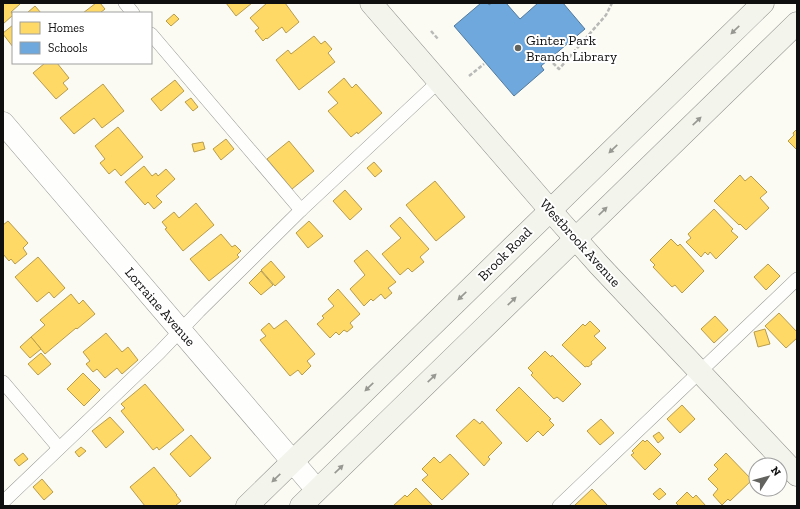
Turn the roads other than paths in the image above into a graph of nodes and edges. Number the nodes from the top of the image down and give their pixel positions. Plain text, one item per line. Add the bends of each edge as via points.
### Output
1 (125, 3) edge
2 (371, 3) edge
3 (763, 3) edge
4 (132, 12) edge
5 (797, 23) edge
6 (152, 35) edge
7 (438, 82) junction
8 (3, 123) edge
9 (301, 210) junction
10 (550, 210) junction
11 (576, 238) junction
12 (797, 279) edge
13 (180, 331) junction
14 (700, 372) junction
15 (3, 382) edge
16 (59, 448) junction
17 (292, 462) junction
18 (797, 475) edge
19 (317, 490) junction
20 (3, 502) edge
21 (247, 506) edge
22 (301, 506) edge
23 (559, 506) edge

1 - 4 lane
2 - 7 main road, Westbrook Avenue
3 -> 10 main road, Brook Road
11 -> 5 main road
6 - 9 lane
7 - 9 lane
7 - 10 main road, Westbrook Avenue
8 - 13 street, Lorraine Avenue
9 - 13 lane
10 - 11 main road, Westbrook Avenue
10 -> 17 main road, Brook Road
11 - 14 main road, Westbrook Avenue
19 -> 11 main road
12 - 14 lane
13 - 16 lane
13 - 17 street, Lorraine Avenue
14 - 18 main road, Westbrook Avenue
14 - 23 lane
15 - 16 lane
16 - 20 lane
17 - 19 street, Lorraine Avenue
17 -> 21 main road, Brook Road
19 - 22 main road

